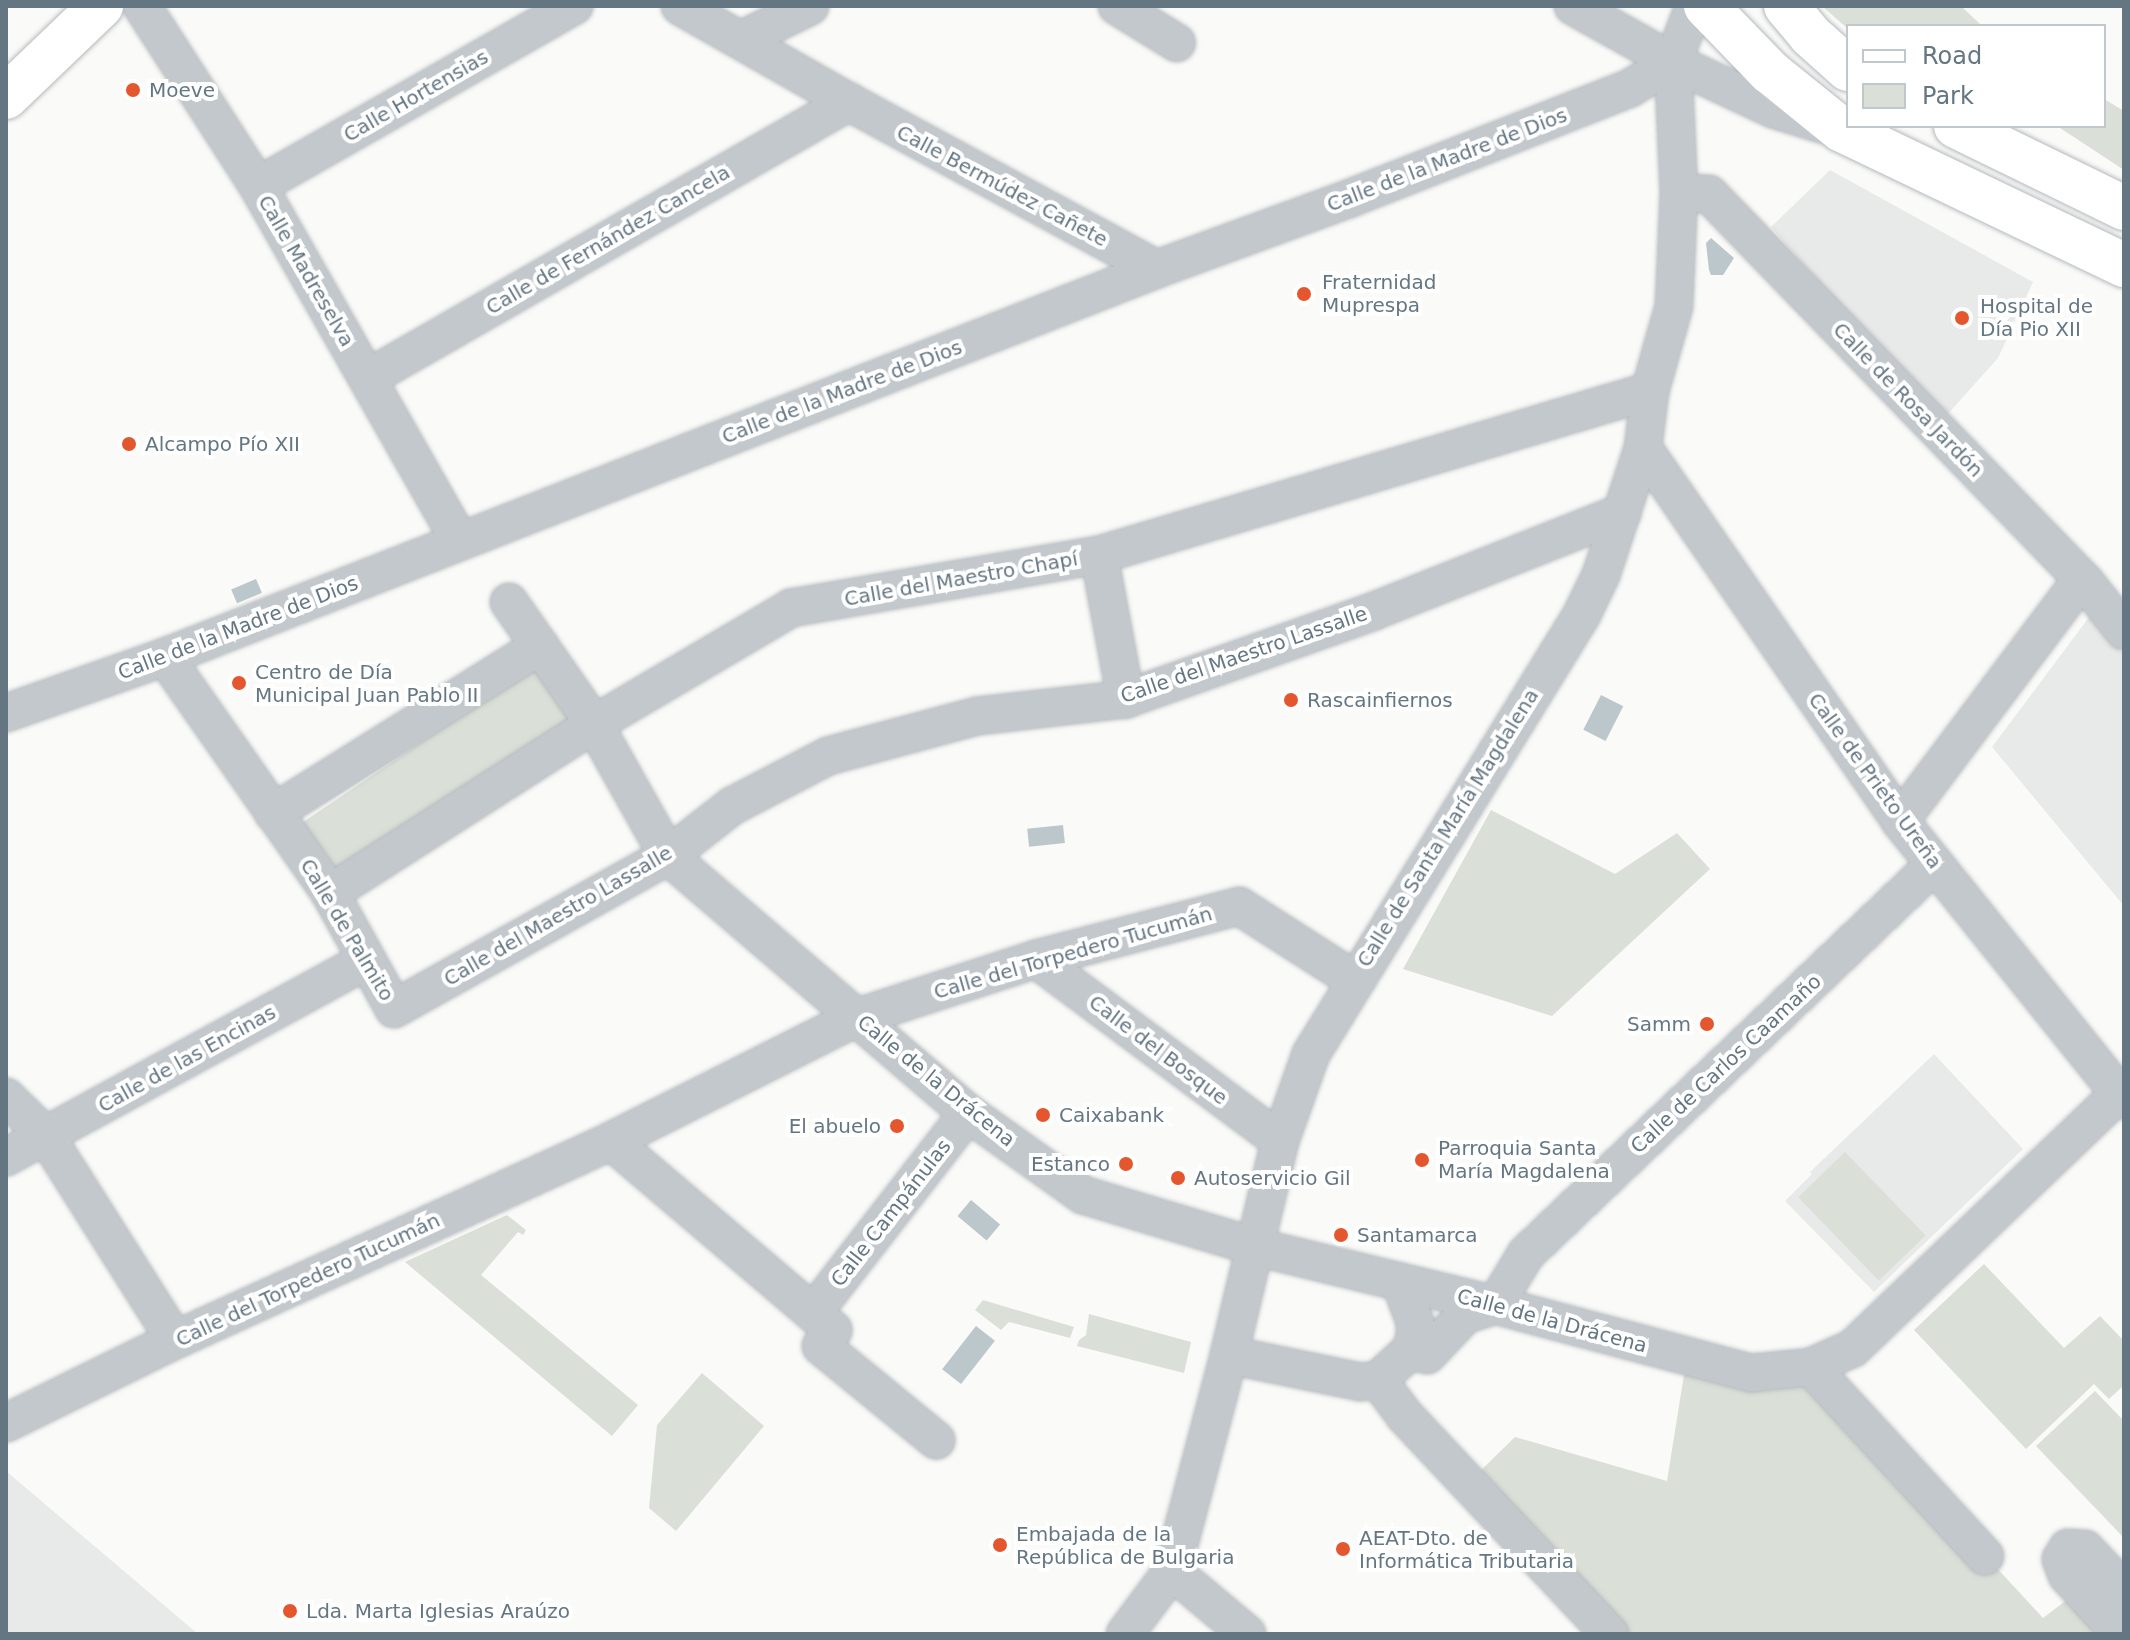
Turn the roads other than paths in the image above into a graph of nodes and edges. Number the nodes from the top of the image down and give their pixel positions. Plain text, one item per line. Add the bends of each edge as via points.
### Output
1 (101, 6) edge
2 (142, 6) edge
3 (574, 6) edge
4 (680, 6) edge
5 (810, 6) edge
6 (1117, 6) edge
7 (1573, 6) edge
8 (1694, 6) edge
9 (1706, 6) edge
10 (1798, 20) edge
11 (741, 40) junction
12 (1177, 43) dead end
13 (1673, 62) junction
14 (1846, 67) edge
15 (6, 97) edge
16 (849, 102) junction
17 (1960, 128) edge
18 (1842, 130) junction
19 (258, 186) junction
20 (1679, 193) junction
21 (2124, 208) edge
22 (2124, 265) edge
23 (1157, 269) junction
24 (368, 378) junction
25 (1650, 391) junction
26 (1643, 448) junction
27 (1622, 513) junction
28 (460, 541) junction
29 (1099, 555) junction
30 (2083, 580) junction
31 (509, 602) dead end
32 (2124, 631) edge
33 (540, 646) junction
34 (165, 657) junction
35 (1126, 699) junction
36 (6, 713) edge
37 (594, 724) junction
38 (273, 813) junction
39 (1900, 821) junction
40 (668, 856) junction
41 (1934, 865) junction
42 (330, 893) junction
43 (1036, 959) junction
44 (367, 960) junction
45 (1353, 979) junction
46 (394, 1009) joint
47 (858, 1017) junction
48 (6, 1097) edge
49 (2121, 1097) edge
50 (968, 1113) junction
51 (46, 1136) junction
52 (611, 1141) junction
53 (1280, 1141) junction
54 (6, 1157) edge
55 (1256, 1247) junction
56 (1400, 1282) junction
57 (1495, 1305) junction
58 (813, 1313) junction
59 (175, 1340) junction
60 (1410, 1351) junction
61 (1229, 1355) junction
62 (1811, 1367) junction
63 (1378, 1380) junction
64 (6, 1423) edge
65 (936, 1440) dead end
66 (1985, 1556) dead end
67 (1172, 1571) junction
68 (2124, 1590) edge
69 (1125, 1634) edge
70 (1247, 1634) edge
71 (1610, 1634) edge
72 (2121, 1634) edge

1 - 15 main road
2 - 19 street, Calle Madreselva
3 - 19 street, Calle Hortensias
4 - 11 street
5 - 11 street
6 - 12 street
7 - 13 street
8 - 13 street, Calle de Santa María Magdalena
9 - 18 main road via 1770,72
10 - 14 main road
11 - 16 street
13 - 18 street via 1773,109
13 - 20 street, Calle de Santa María Magdalena
13 - 23 street, Calle de la Madre de Dios via 1630,88
16 - 23 street, Calle Bermúdez Cañete
16 - 24 street, Calle de Fernández Cancela
17 - 21 main road
18 - 22 main road
19 - 24 street, Calle Madreselva
20 - 25 street, Calle de Santa María Magdalena via 1674,306
20 - 30 street, Calle de Rosa Jardón via 1709,194
23 - 28 street, Calle de la Madre de Dios
24 - 28 street, Calle Madreselva
25 - 26 street, Calle de Santa María Magdalena
25 - 29 street, Calle del Maestro Chapí
26 - 27 street, Calle de Santa María Magdalena
26 - 39 street, Calle de Prieto Ureña
27 - 35 street, Calle del Maestro Lassalle via 1374,611
27 - 45 street, Calle de Santa María Magdalena via 1581,616
28 - 34 street, Calle de la Madre de Dios
29 - 35 street
29 - 37 street, Calle del Maestro Chapí via 791,608
30 - 32 street, Calle de Rosa Jardón
30 - 39 street
31 - 33 street, Calle de la Drácena
33 - 37 street, Calle de la Drácena
33 - 38 street
34 - 36 street, Calle de la Madre de Dios
34 - 38 street, Calle de Palmito
35 - 40 street, Calle del Maestro Lassalle via 977,716 828,756 732,806
37 - 40 street, Calle de la Drácena
37 - 42 street, Calle del Maestro Chapí
38 - 42 street, Calle de Palmito
39 - 41 street, Calle de Prieto Ureña
40 - 46 street, Calle del Maestro Lassalle
40 - 47 street, Calle de la Drácena
41 - 49 street, Calle de Prieto Ureña
41 - 57 street, Calle de Carlos Caamaño via 1526,1254
42 - 44 street, Calle de Palmito
43 - 45 street, Calle del Torpedero Tucumán via 1239,906
43 - 47 street, Calle del Torpedero Tucumán
43 - 53 street, Calle del Bosque
44 - 46 street, Calle de Palmito
44 - 51 street, Calle de las Encinas
45 - 53 street, Calle de Santa María Magdalena via 1311,1054
47 - 50 street, Calle de la Drácena
47 - 52 street, Calle del Torpedero Tucumán
48 - 51 street
49 - 62 street, Calle de la Drácena via 1853,1348
50 - 55 street, Calle de la Drácena via 1083,1195
50 - 58 street, Calle Campánulas
51 - 54 street, Calle de las Encinas
51 - 59 street
52 - 58 street
52 - 59 street, Calle del Torpedero Tucumán
53 - 55 street, Calle de Santa María Magdalena
55 - 56 street, Calle de la Drácena
55 - 61 street, Calle de Santa María Magdalena
56 - 57 street, Calle de la Drácena
56 - 60 street via 1415,1322
57 - 60 street via 1465,1315 1427,1355
57 - 62 street, Calle de la Drácena via 1751,1373
58 - 65 street via 833,1330 821,1346
59 - 64 street, Calle del Torpedero Tucumán
60 - 63 street
61 - 63 street via 1360,1382
61 - 67 street, Calle de Santa María Magdalena
62 - 66 street
63 - 71 street via 1405,1416
67 - 69 street, Calle de Santa María Magdalena
67 - 70 street
68 - 72 street via 2085,1549 2068,1548 2061,1559 2067,1575

